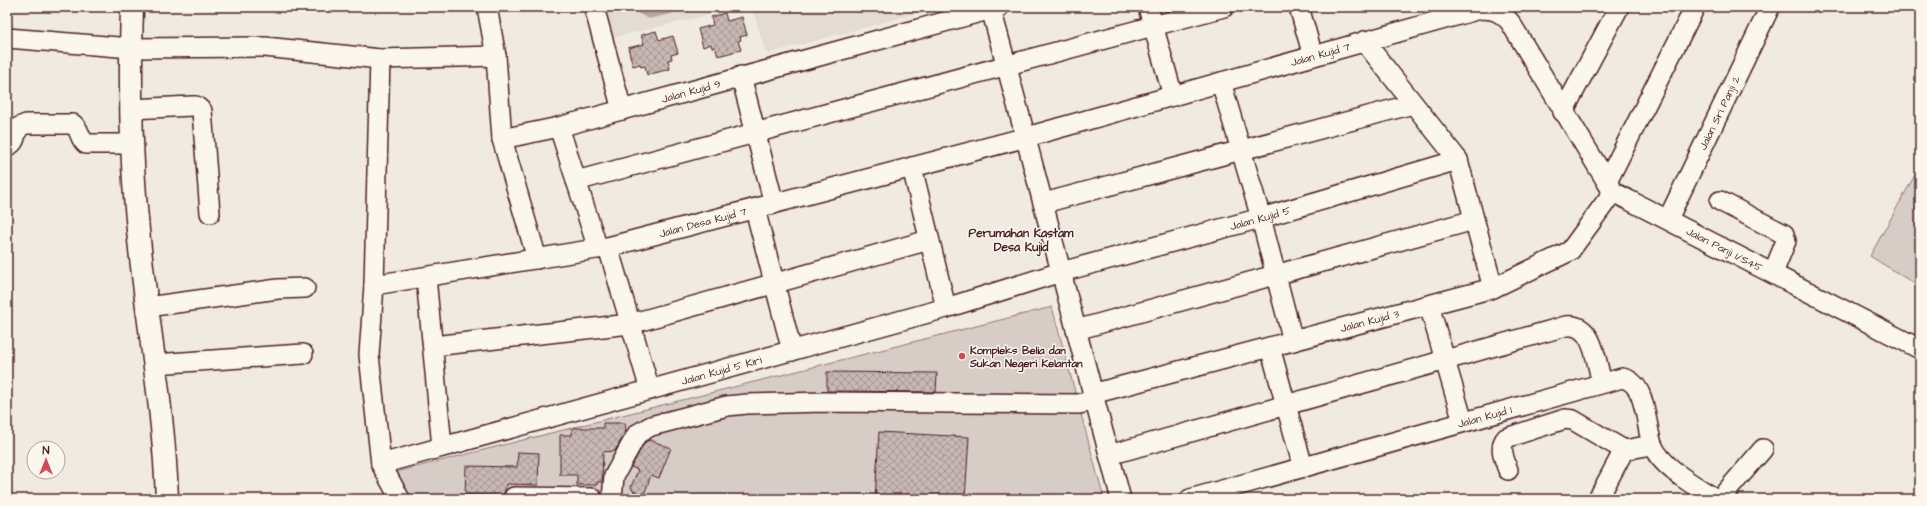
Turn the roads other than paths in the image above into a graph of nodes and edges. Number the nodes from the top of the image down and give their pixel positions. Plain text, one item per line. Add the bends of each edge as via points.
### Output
1 (132, 7) edge
2 (487, 7) edge
3 (594, 7) edge
4 (1148, 7) edge
5 (1224, 7) edge
6 (1299, 7) edge
7 (1619, 7) edge
8 (1695, 7) edge
9 (1770, 7) edge
10 (990, 8) edge
11 (1154, 26) junction
12 (7, 38) edge
13 (1364, 41) junction
14 (131, 48) junction
15 (496, 56) junction
16 (1313, 56) junction
17 (380, 59) junction
18 (1007, 66) junction
19 (741, 76) junction
20 (1221, 82) junction
21 (1173, 96) junction
22 (1413, 104) junction
23 (131, 109) junction
24 (622, 110) junction
25 (1563, 112) junction
26 (559, 127) junction
27 (756, 133) junction
28 (1027, 137) junction
29 (502, 140) junction
30 (132, 144) junction
31 (7, 146) edge
32 (1241, 152) junction
33 (1458, 160) junction
34 (912, 167) junction
35 (576, 181) junction
36 (1610, 187) junction
37 (1720, 201) dead end
38 (1044, 203) junction
39 (774, 204) junction
40 (755, 209) junction
41 (210, 212) dead end
42 (1261, 218) junction
43 (1668, 219) junction
44 (1474, 220) junction
45 (929, 240) junction
46 (603, 248) junction
47 (537, 259) junction
48 (1061, 272) junction
49 (1773, 273) junction
50 (1276, 275) junction
51 (426, 277) junction
52 (774, 284) junction
53 (374, 285) junction
54 (305, 288) dead end
55 (1493, 288) junction
56 (1430, 305) junction
57 (147, 307) junction
58 (946, 308) junction
59 (630, 324) junction
60 (1076, 330) junction
61 (1293, 341) junction
62 (432, 346) junction
63 (1270, 347) junction
64 (1920, 349) edge
65 (792, 351) junction
66 (303, 354) dead end
67 (1445, 360) junction
68 (154, 364) junction
69 (1602, 383) junction
70 (650, 390) junction
71 (1093, 397) junction
72 (1286, 405) junction
73 (1463, 422) junction
74 (1652, 446) junction
75 (442, 447) junction
76 (1763, 449) dead end
77 (1624, 450) junction
78 (1109, 455) junction
79 (381, 464) junction
80 (1303, 467) junction
81 (1508, 470) dead end
82 (592, 498) dead end
83 (167, 499) edge
84 (400, 499) edge
85 (514, 499) edge
86 (612, 499) edge
87 (1121, 499) edge
88 (1190, 499) edge
89 (1598, 499) edge
90 (1716, 499) edge
91 (1720, 499) edge

1 - 14 main road
2 - 15 street
3 - 24 street
4 - 11 street
5 - 11 street
6 - 16 street
7 - 25 street
8 - 36 street, Jalan Kujid 3
9 - 43 street, Jalan Sri Panji 2
10 - 18 street
10 - 19 street, Jalan Kujid 9
11 - 18 street
11 - 21 street
12 - 14 street
13 - 16 street, Jalan Kujid 7
13 - 22 street
13 - 25 street, Jalan Kujid 7 via 1480,9 1496,10 1510,22
14 - 17 street via 265,47
14 - 23 main road
15 - 17 street
15 - 29 street
16 - 20 street, Jalan Kujid 7
17 - 53 street
18 - 27 street
18 - 28 street
19 - 24 street, Jalan Kujid 9
19 - 27 street
20 - 21 street, Jalan Kujid 7
20 - 32 street
21 - 28 street, Jalan Kujid 7
22 - 32 street
22 - 33 street
23 - 30 main road
23 - 41 street via 196,106 202,112
24 - 26 street, Jalan Kujid 9
25 - 36 street
26 - 29 street, Jalan Kujid 9
26 - 35 street
27 - 35 street
27 - 39 street
28 - 34 street, Jalan Desa Kujid 7
28 - 38 street
29 - 47 street
30 - 31 street via 86,144 73,124 26,124 19,127 13,144
30 - 57 main road
32 - 38 street
32 - 42 street
33 - 42 street, Jalan Kujid 5
33 - 44 street
34 - 39 street, Jalan Desa Kujid 7
34 - 45 street
35 - 46 street
36 - 43 street, Jalan Panji 1/S45
36 - 55 street, Jalan Kujid 3 via 1570,251
37 - 49 street via 1784,234 1785,245
38 - 48 street
39 - 40 street, Jalan Desa Kujid 7
40 - 46 street, Jalan Desa Kujid 7
40 - 52 street
42 - 48 street, Jalan Kujid 5
42 - 50 street
43 - 49 street, Jalan Panji 1/S45
44 - 50 street
44 - 55 street
45 - 52 street
45 - 58 street
46 - 47 street, Jalan Desa Kujid 7
46 - 59 street
47 - 51 street, Jalan Desa Kujid 7
48 - 58 street, Jalan Kujid 5 Kiri
48 - 60 street
49 - 64 street, Jalan Panji 1/S45
50 - 60 street
50 - 61 street
51 - 53 street, Jalan Desa Kujid 7
51 - 62 street
52 - 59 street
52 - 65 street
53 - 79 street via 369,355
54 - 57 street via 278,289
55 - 56 street, Jalan Kujid 3
56 - 61 street, Jalan Kujid 3
56 - 67 street
57 - 68 main road
58 - 65 street, Jalan Kujid 5 Kiri
59 - 62 street
59 - 70 street
60 - 71 street
61 - 63 street, Jalan Kujid 3
62 - 75 street
63 - 71 street, Jalan Kujid 3
63 - 72 street
65 - 70 street, Jalan Kujid 5 Kiri
66 - 68 street
67 - 69 street via 1572,325 1587,333
67 - 72 street
67 - 73 street
68 - 83 main road
69 - 73 street, Jalan Kujid 1
69 - 74 street, Jalan Kujid 1 via 1622,378 1637,386
70 - 75 street, Jalan Kujid 5 Kiri
71 - 78 street
71 - 86 street, Jalan Kujid 3 via 1079,404 824,402 727,406 651,426 637,434 614,476
72 - 78 street
72 - 80 street
73 - 80 street, Jalan Kujid 1
74 - 77 street
74 - 90 street, Jalan Kujid 1 via 1682,479
75 - 79 street, Jalan Kujid 5 Kiri
76 - 91 street
77 - 81 street via 1573,420 1565,419 1506,438 1502,449
77 - 89 street
78 - 87 street
79 - 84 street
80 - 88 street, Jalan Kujid 1
82 - 85 street

